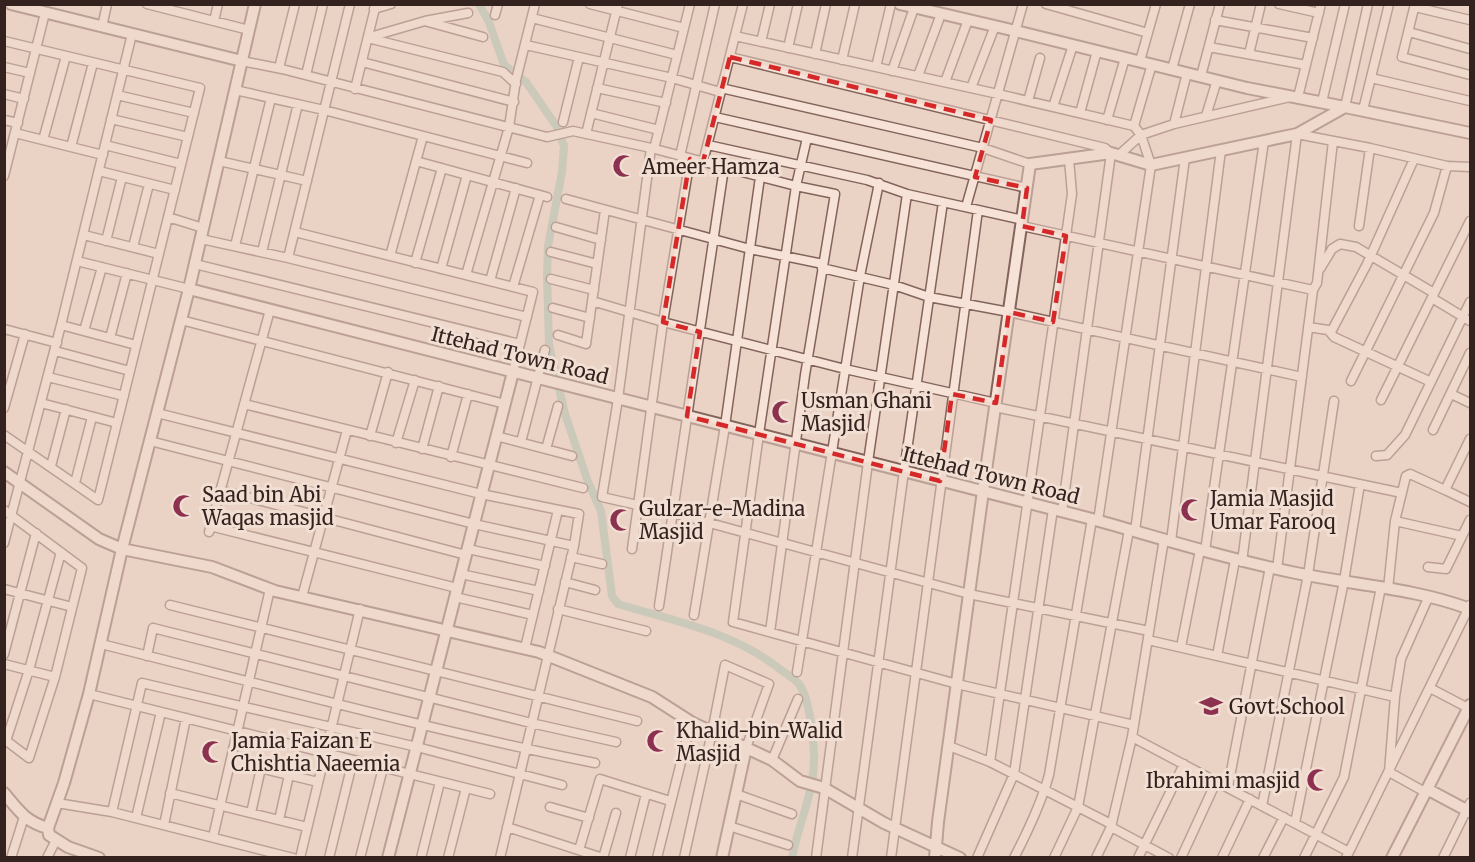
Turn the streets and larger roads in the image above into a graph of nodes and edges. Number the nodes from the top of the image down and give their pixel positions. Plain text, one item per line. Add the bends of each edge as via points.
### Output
1 (107, 4) edge
2 (147, 4) edge
3 (218, 4) edge
4 (255, 4) edge
5 (294, 4) edge
6 (323, 4) edge
7 (350, 4) edge
8 (391, 4) edge
9 (498, 4) edge
10 (535, 4) edge
11 (590, 4) edge
12 (690, 4) edge
13 (715, 4) edge
14 (742, 4) edge
15 (770, 4) edge
16 (798, 4) edge
17 (826, 4) edge
18 (855, 4) edge
19 (891, 4) edge
20 (1023, 4) edge
21 (1046, 4) edge
22 (1190, 4) edge
23 (1220, 4) edge
24 (1261, 4) edge
25 (1279, 4) edge
26 (1345, 4) edge
27 (1368, 4) edge
28 (1389, 4) edge
29 (15, 5) edge
30 (1154, 5) edge
31 (906, 6) edge
32 (1415, 6) edge
33 (375, 7) edge
34 (617, 8) edge
35 (1320, 9) edge
36 (45, 13) junction
37 (468, 13) dead end
38 (941, 14) junction
39 (495, 15) dead end
40 (532, 18) junction
41 (968, 20) junction
42 (1215, 20) junction
43 (1470, 20) edge
44 (214, 21) junction
45 (425, 21) junction
46 (994, 26) junction
47 (102, 27) junction
48 (684, 28) junction
49 (1256, 28) junction
50 (249, 30) junction
51 (1016, 31) junction
52 (1408, 32) junction
53 (1148, 33) junction
54 (132, 34) junction
55 (735, 36) junction
56 (483, 37) dead end
57 (368, 38) junction
58 (610, 38) junction
59 (1313, 38) junction
60 (4, 41) edge
61 (761, 42) junction
62 (1073, 45) junction
63 (1209, 47) junction
64 (525, 48) junction
65 (788, 48) junction
66 (36, 49) junction
67 (1470, 49) edge
68 (1097, 51) junction
69 (815, 54) junction
70 (1249, 54) junction
71 (677, 55) junction
72 (66, 56) junction
73 (579, 57) junction
74 (730, 57) junction
75 (1040, 58) dead end
76 (1125, 58) junction
77 (842, 60) junction
78 (242, 61) junction
79 (362, 62) junction
80 (1140, 62) junction
81 (93, 63) junction
82 (604, 63) junction
83 (1152, 64) junction
84 (1306, 65) junction
85 (4, 67) edge
86 (876, 67) junction
87 (279, 68) junction
88 (1172, 69) junction
89 (123, 70) junction
90 (892, 71) junction
91 (30, 73) junction
92 (1187, 73) junction
93 (306, 75) junction
94 (1470, 75) edge
95 (918, 76) junction
96 (1200, 76) junction
97 (672, 78) junction
98 (1371, 78) junction
99 (1217, 80) junction
100 (331, 82) junction
101 (516, 82) junction
102 (945, 82) junction
103 (696, 86) junction
104 (597, 88) junction
105 (971, 88) junction
106 (355, 89) junction
107 (235, 90) junction
108 (721, 90) junction
109 (4, 94) edge
110 (998, 94) junction
111 (117, 95) junction
112 (1296, 96) junction
113 (272, 98) junction
114 (24, 99) junction
115 (1028, 101) junction
116 (1470, 101) edge
117 (514, 102) junction
118 (1322, 102) junction
119 (666, 103) junction
120 (298, 104) junction
121 (1053, 107) junction
122 (1345, 107) junction
123 (324, 110) junction
124 (1363, 110) junction
125 (194, 113) junction
126 (591, 113) junction
127 (1080, 113) junction
128 (1206, 116) junction
129 (715, 117) junction
130 (111, 119) junction
131 (4, 120) edge
132 (991, 120) junction
133 (1107, 120) junction
134 (563, 122) dead end
135 (18, 123) junction
136 (1174, 124) junction
137 (1134, 126) junction
138 (509, 127) junction
139 (659, 130) junction
140 (15, 133) junction
141 (1470, 133) edge
142 (586, 134) junction
143 (1297, 134) junction
144 (1141, 135) junction
145 (423, 136) junction
146 (188, 137) junction
147 (807, 138) junction
148 (44, 140) junction
149 (1264, 141) junction
150 (1333, 141) junction
151 (105, 145) junction
152 (708, 145) junction
153 (71, 147) junction
154 (653, 148) junction
155 (983, 148) junction
156 (1370, 148) junction
157 (1221, 150) junction
158 (8, 151) edge
159 (1115, 154) junction
160 (103, 155) junction
161 (501, 156) junction
162 (680, 156) junction
163 (1185, 158) junction
164 (690, 159) junction
165 (1069, 159) junction
166 (1414, 159) junction
167 (219, 160) junction
168 (416, 161) junction
169 (703, 162) junction
170 (527, 163) dead end
171 (181, 164) junction
172 (1030, 164) junction
173 (801, 165) junction
174 (1151, 165) junction
175 (1447, 166) junction
176 (1470, 166) edge
177 (442, 168) junction
178 (724, 168) junction
179 (254, 169) junction
180 (99, 171) junction
181 (281, 175) junction
182 (467, 175) junction
183 (4, 176) edge
184 (122, 177) junction
185 (760, 177) junction
186 (975, 177) junction
187 (307, 181) junction
188 (493, 182) junction
189 (879, 183) junction
190 (149, 184) junction
191 (796, 186) junction
192 (516, 188) junction
193 (1027, 188) junction
194 (174, 190) junction
195 (907, 194) junction
196 (566, 200) dead end
197 (943, 202) junction
198 (966, 207) junction
199 (605, 210) junction
200 (978, 210) junction
201 (168, 217) junction
202 (642, 220) junction
203 (1470, 221) edge
204 (1023, 223) junction
205 (1359, 226) dead end
206 (556, 227) dead end
207 (677, 229) junction
208 (295, 232) junction
209 (202, 233) junction
210 (84, 235) junction
211 (1065, 236) junction
212 (714, 238) junction
213 (106, 240) junction
214 (601, 240) junction
215 (1100, 243) junction
216 (235, 246) junction
217 (133, 247) junction
218 (750, 249) junction
219 (262, 252) junction
220 (551, 252) dead end
221 (1138, 252) junction
222 (159, 254) junction
223 (390, 256) junction
224 (785, 257) junction
225 (1371, 257) junction
226 (288, 258) junction
227 (1172, 259) junction
228 (77, 261) junction
229 (415, 263) junction
230 (195, 264) junction
231 (597, 264) junction
232 (823, 266) junction
233 (1206, 266) junction
234 (102, 267) junction
235 (441, 269) junction
236 (127, 273) junction
237 (1318, 273) junction
238 (466, 275) junction
239 (1245, 275) junction
240 (1403, 275) junction
241 (860, 276) junction
242 (551, 279) dead end
243 (152, 280) junction
244 (490, 281) junction
245 (1278, 282) junction
246 (894, 285) junction
247 (513, 287) junction
248 (189, 289) junction
249 (594, 290) junction
250 (1313, 290) junction
251 (1433, 296) junction
252 (929, 297) junction
253 (592, 301) junction
254 (1470, 302) edge
255 (965, 303) junction
256 (553, 308) dead end
257 (270, 310) junction
258 (630, 312) junction
259 (1009, 312) junction
260 (527, 317) junction
261 (590, 318) junction
262 (1467, 319) edge
263 (181, 320) junction
264 (663, 322) junction
265 (1053, 322) junction
266 (61, 325) junction
267 (1308, 327) junction
268 (4, 329) edge
269 (1088, 330) junction
270 (84, 331) junction
271 (700, 332) junction
272 (1330, 333) junction
273 (25, 334) junction
274 (558, 335) dead end
275 (110, 338) junction
276 (1125, 338) junction
277 (262, 340) junction
278 (737, 340) junction
279 (520, 344) junction
280 (136, 345) junction
281 (1160, 346) junction
282 (56, 347) junction
283 (771, 349) junction
284 (545, 350) dead end
285 (1366, 352) junction
286 (1470, 353) edge
287 (1195, 354) junction
288 (807, 359) junction
289 (1232, 362) junction
290 (1398, 367) junction
291 (845, 369) junction
292 (1267, 370) junction
293 (130, 371) junction
294 (388, 372) junction
295 (513, 372) junction
296 (48, 377) junction
297 (880, 377) junction
298 (1302, 377) junction
299 (540, 379) junction
300 (415, 380) junction
301 (1351, 381) dead end
302 (1431, 382) junction
303 (439, 386) junction
304 (916, 386) junction
305 (468, 394) junction
306 (952, 394) junction
307 (1451, 394) junction
308 (124, 396) junction
309 (618, 399) junction
310 (1381, 400) dead end
311 (1335, 401) dead end
312 (41, 403) junction
313 (1470, 403) edge
314 (244, 404) junction
315 (504, 404) junction
316 (996, 405) junction
317 (558, 406) dead end
318 (651, 407) junction
319 (4, 408) edge
320 (66, 410) junction
321 (157, 413) junction
322 (687, 416) junction
323 (1039, 416) junction
324 (92, 417) junction
325 (117, 423) junction
326 (1075, 423) junction
327 (725, 426) junction
328 (347, 430) junction
329 (1433, 430) dead end
330 (1111, 431) junction
331 (236, 433) junction
332 (759, 434) junction
333 (4, 435) edge
334 (370, 436) junction
335 (496, 436) junction
336 (1148, 439) junction
337 (1470, 439) edge
338 (150, 441) junction
339 (521, 442) junction
340 (396, 443) junction
341 (796, 444) junction
342 (1183, 446) junction
343 (422, 449) junction
344 (546, 449) junction
345 (28, 450) junction
346 (831, 453) junction
347 (1219, 454) junction
348 (572, 456) dead end
349 (1376, 456) dead end
350 (451, 457) junction
351 (340, 459) junction
352 (228, 461) junction
353 (868, 462) junction
354 (1255, 462) junction
355 (51, 466) junction
356 (489, 466) junction
357 (1290, 469) junction
358 (904, 471) junction
359 (4, 472) edge
360 (1324, 476) junction
361 (940, 481) junction
362 (20, 482) junction
363 (75, 483) junction
364 (1360, 484) junction
365 (332, 487) junction
366 (583, 488) dead end
367 (220, 490) junction
368 (1445, 490) junction
369 (983, 492) junction
370 (1402, 493) junction
371 (481, 494) junction
372 (1470, 502) edge
373 (1027, 503) junction
374 (639, 506) junction
375 (558, 510) junction
376 (1057, 511) junction
377 (8, 512) edge
378 (673, 513) junction
379 (324, 517) junction
380 (1095, 520) junction
381 (1470, 520) edge
382 (1395, 521) junction
383 (709, 523) junction
384 (474, 524) junction
385 (1132, 530) junction
386 (36, 533) junction
387 (745, 533) junction
388 (1462, 536) junction
389 (1168, 540) junction
390 (551, 541) junction
391 (4, 543) edge
392 (782, 543) junction
393 (574, 546) junction
394 (122, 549) junction
395 (632, 549) dead end
396 (1202, 550) junction
397 (61, 552) junction
398 (315, 552) junction
399 (467, 552) junction
400 (816, 552) junction
401 (571, 557) junction
402 (1239, 561) junction
403 (854, 563) junction
404 (602, 564) dead end
405 (545, 566) junction
406 (1428, 567) dead end
407 (1274, 568) junction
408 (890, 573) junction
409 (461, 574) junction
410 (1308, 575) junction
411 (1344, 581) junction
412 (565, 582) junction
413 (927, 582) junction
414 (1384, 588) junction
415 (4, 589) edge
416 (270, 589) junction
417 (595, 590) dead end
418 (539, 591) junction
419 (456, 592) junction
420 (20, 594) junction
421 (969, 594) junction
422 (1430, 596) junction
423 (302, 597) junction
424 (48, 601) junction
425 (1013, 603) junction
426 (170, 605) dead end
427 (659, 606) dead end
428 (72, 608) junction
429 (1038, 608) junction
430 (1470, 608) edge
431 (360, 609) junction
432 (558, 609) junction
433 (533, 615) junction
434 (694, 615) dead end
435 (1075, 615) junction
436 (1112, 623) junction
437 (261, 627) junction
438 (646, 631) dead end
439 (446, 632) junction
440 (770, 632) junction
441 (1149, 635) junction
442 (801, 641) junction
443 (101, 644) junction
444 (1181, 647) junction
445 (525, 648) junction
446 (350, 650) junction
447 (842, 652) junction
448 (255, 653) junction
449 (4, 654) edge
450 (546, 655) junction
451 (147, 656) junction
452 (1218, 656) junction
453 (878, 662) junction
454 (4, 664) edge
455 (1252, 664) junction
456 (29, 670) junction
457 (436, 671) junction
458 (797, 672) dead end
459 (1288, 672) junction
460 (915, 673) junction
461 (344, 675) junction
462 (55, 677) junction
463 (249, 681) junction
464 (1325, 681) junction
465 (957, 684) junction
466 (1430, 688) junction
467 (1360, 689) junction
468 (89, 694) junction
469 (1000, 694) junction
470 (537, 695) junction
471 (430, 697) junction
472 (1395, 697) junction
473 (798, 699) dead end
474 (1024, 700) junction
475 (337, 703) junction
476 (137, 706) junction
477 (243, 706) junction
478 (1060, 708) junction
479 (1470, 708) edge
480 (161, 712) junction
481 (1094, 716) junction
482 (186, 718) junction
483 (637, 721) dead end
484 (691, 722) junction
485 (531, 723) junction
486 (423, 725) junction
487 (1134, 725) junction
488 (331, 727) junction
489 (237, 731) junction
490 (712, 732) junction
491 (1132, 737) junction
492 (5, 740) edge
493 (616, 742) dead end
494 (949, 746) junction
495 (417, 747) junction
496 (746, 748) junction
497 (525, 749) junction
498 (325, 753) junction
499 (353, 760) junction
500 (772, 760) junction
501 (231, 761) junction
502 (990, 762) junction
503 (595, 763) dead end
504 (1184, 764) junction
505 (261, 768) junction
506 (383, 768) junction
507 (1389, 772) junction
508 (410, 774) junction
509 (1014, 774) junction
510 (289, 775) junction
511 (519, 775) junction
512 (318, 782) junction
513 (440, 782) junction
514 (1216, 782) junction
515 (562, 785) dead end
516 (819, 786) junction
517 (466, 788) junction
518 (1228, 788) junction
519 (1045, 790) junction
520 (1426, 790) junction
521 (4, 793) edge
522 (170, 793) junction
523 (490, 794) dead end
524 (646, 794) junction
525 (736, 794) junction
526 (1250, 799) junction
527 (670, 801) junction
528 (57, 803) junction
529 (220, 806) junction
530 (1262, 806) junction
531 (550, 807) dead end
532 (1078, 807) junction
533 (859, 808) junction
534 (1469, 808) edge
535 (112, 812) junction
536 (251, 813) junction
537 (616, 813) dead end
538 (792, 814) dead end
539 (24, 817) junction
540 (1284, 817) junction
541 (136, 818) junction
542 (588, 818) junction
543 (279, 820) junction
544 (1295, 823) junction
545 (164, 825) junction
546 (729, 826) junction
547 (1111, 826) junction
548 (307, 827) junction
549 (507, 827) junction
550 (895, 827) junction
551 (48, 828) junction
552 (1316, 834) junction
553 (213, 837) junction
554 (56, 840) junction
555 (788, 844) dead end
556 (936, 845) junction
557 (1145, 845) junction
558 (579, 850) junction
559 (1349, 855) edge
560 (502, 857) edge
561 (722, 857) edge
562 (11, 858) edge
563 (46, 858) edge
564 (99, 858) edge
565 (293, 858) edge
566 (300, 858) edge
567 (329, 858) edge
568 (360, 858) edge
569 (388, 858) edge
570 (421, 858) edge
571 (448, 858) edge
572 (603, 858) edge
573 (630, 858) edge
574 (657, 858) edge
575 (684, 858) edge
576 (816, 858) edge
577 (852, 858) edge
578 (891, 858) edge
579 (935, 858) edge
580 (960, 858) edge
581 (977, 858) edge
582 (1014, 858) edge
583 (1054, 858) edge
584 (1096, 858) edge
585 (1138, 858) edge
586 (1169, 858) edge
587 (1181, 858) edge
588 (1222, 858) edge
589 (1263, 858) edge
590 (1304, 858) edge
591 (1392, 858) edge
592 (1443, 858) edge

1 - 47 street
2 - 44 street
3 - 44 street
4 - 50 street
5 - 87 street
6 - 93 street
7 - 100 street
8 - 33 street
9 - 39 street
10 - 40 street
11 - 34 street
12 - 48 street
13 - 103 street
14 - 55 street
15 - 61 street
16 - 65 street
17 - 69 street
18 - 77 street
19 - 86 street
20 - 51 street
21 - 53 street
22 - 88 street
23 - 42 street
24 - 49 street
25 - 35 street
26 - 118 street
27 - 122 street
28 - 98 street
29 - 36 street
30 - 53 street
31 - 38 street
31 - 90 street
32 - 43 street
32 - 52 street
33 - 57 street
34 - 48 street
34 - 58 street
35 - 59 street
36 - 47 street
36 - 66 street
37 - 45 street
38 - 41 street
38 - 95 street
40 - 58 street
40 - 64 street
41 - 46 street
41 - 102 street
42 - 49 street
42 - 63 street
44 - 50 street
45 - 56 street
45 - 57 street
46 - 51 street
46 - 105 street
47 - 54 street
48 - 71 street
49 - 59 street
49 - 70 street
50 - 78 street
51 - 62 street
51 - 110 street
52 - 67 street
52 - 94 street via 1402,57
53 - 80 street
54 - 78 street
54 - 89 street
55 - 61 street
55 - 74 street
57 - 79 street
57 - 101 street via 502,72
58 - 71 street
58 - 82 street
59 - 84 street
60 - 66 street
61 - 65 street
62 - 68 street
62 - 121 street
63 - 70 street
63 - 96 street
64 - 73 street
64 - 101 street
65 - 69 street
66 - 72 street
66 - 91 street
68 - 76 street
68 - 127 street
69 - 77 street
70 - 84 street
71 - 97 street
72 - 81 street
72 - 148 street
73 - 82 street
73 - 134 street
74 - 108 street
74 - 132 street
75 - 115 street
76 - 80 street
76 - 133 street
77 - 86 street
78 - 87 street
78 - 107 street
79 - 106 street
79 - 117 street
80 - 83 street
81 - 89 street
81 - 153 street
82 - 97 street
82 - 104 street
83 - 88 street
83 - 137 street
84 - 112 street
85 - 91 street
86 - 90 street
87 - 93 street
88 - 92 street
89 - 111 street
89 - 125 street via 200,88
90 - 95 street
91 - 114 street
92 - 96 street
92 - 136 street
93 - 100 street
95 - 102 street
96 - 99 street
97 - 103 street
97 - 119 street
98 - 116 street
98 - 124 street
99 - 112 street
99 - 128 street
100 - 106 street
100 - 123 street
101 - 117 street
102 - 105 street
103 - 108 street
103 - 162 street
104 - 119 street
104 - 126 street
105 - 110 street
106 - 138 street
107 - 113 street
107 - 167 street
108 - 129 street
108 - 155 street
109 - 114 street
110 - 115 street
110 - 132 street
111 - 125 street
111 - 130 street
112 - 118 street
112 - 128 street
113 - 120 street
113 - 179 street
114 - 135 street
115 - 121 street
117 - 138 street
118 - 122 street
119 - 139 street
120 - 123 street
120 - 181 street
121 - 127 street
122 - 124 street
122 - 143 street
123 - 145 street
123 - 187 street
124 - 141 street
125 - 146 street
126 - 139 street
126 - 142 street
127 - 133 street
128 - 136 street
129 - 147 street
129 - 152 street
130 - 146 street
130 - 151 street
131 - 135 street
132 - 155 street
132 - 159 street via 1105,148
133 - 137 street
135 - 140 street
136 - 144 street
137 - 144 street
138 - 142 street via 547,137 570,132
138 - 161 street
139 - 154 street
140 - 148 street
140 - 158 street
142 - 154 street
143 - 149 street
143 - 150 street
143 - 245 street
144 - 159 street
144 - 174 street
145 - 161 street
145 - 168 street
146 - 171 street
147 - 173 street
147 - 186 street
148 - 153 street
149 - 157 street
149 - 239 street
150 - 156 street
150 - 237 street
151 - 160 street
151 - 171 street
152 - 169 street
152 - 173 street
153 - 160 street
154 - 162 street
154 - 202 street
155 - 172 street
155 - 186 street
156 - 166 street
156 - 205 street
157 - 163 street
157 - 233 street
158 - 183 street
159 - 165 street
159 - 174 street
159 - 215 street
160 - 180 street
161 - 170 street
161 - 188 street
162 - 164 street
163 - 174 street
163 - 227 street
164 - 169 street
164 - 207 street
165 - 172 street
165 - 211 street via 1072,194
166 - 175 street
166 - 225 street
167 - 179 street
167 - 209 street
168 - 177 street
168 - 223 street
169 - 178 street
171 - 194 street
172 - 193 street
173 - 189 street
173 - 191 street
174 - 221 street
175 - 176 street
175 - 240 street via 1434,213
177 - 182 street
177 - 229 street
178 - 185 street
178 - 212 street
179 - 181 street
179 - 216 street
180 - 184 street
180 - 210 street
181 - 187 street
181 - 219 street
182 - 188 street
182 - 235 street
184 - 190 street
184 - 213 street
185 - 191 street
185 - 218 street
186 - 193 street
186 - 198 street
187 - 208 street
188 - 192 street
188 - 238 street
189 - 195 street
189 - 241 street
190 - 194 street
190 - 217 street
191 - 224 street
191 - 232 street via 835,194
192 - 244 street
192 - 247 street via 544,196
193 - 204 street
194 - 201 street
195 - 197 street
195 - 246 street
196 - 199 street
197 - 198 street
197 - 252 street
198 - 200 street
199 - 202 street
199 - 214 street
200 - 204 street
200 - 255 street
201 - 209 street
201 - 222 street
202 - 207 street
202 - 258 street
203 - 251 street
204 - 211 street
204 - 259 street
206 - 214 street
207 - 212 street
207 - 264 street
208 - 223 street
208 - 226 street
209 - 216 street
209 - 230 street
210 - 213 street
210 - 228 street
211 - 215 street
211 - 265 street
212 - 218 street
212 - 271 street
213 - 217 street
214 - 231 street
215 - 221 street
215 - 269 street
216 - 219 street
217 - 222 street
218 - 224 street
218 - 278 street
219 - 226 street
220 - 231 street
221 - 227 street
221 - 276 street
222 - 243 street
223 - 229 street
224 - 232 street
224 - 283 street
225 - 237 street via 1356,247 1340,244 1332,249
225 - 240 street
225 - 272 street
226 - 260 street
227 - 233 street
227 - 281 street
228 - 234 street
228 - 266 street
229 - 235 street
230 - 248 street
230 - 279 street
231 - 249 street
232 - 241 street
232 - 288 street
233 - 239 street
233 - 287 street
234 - 236 street
234 - 270 street
235 - 238 street
236 - 243 street
236 - 275 street
237 - 250 street
238 - 244 street
239 - 245 street
239 - 289 street
240 - 251 street
240 - 285 street
241 - 246 street
241 - 291 street
242 - 249 street
243 - 248 street
243 - 280 street
244 - 247 street
245 - 250 street
245 - 292 street
246 - 252 street
246 - 297 street
247 - 260 street via 533,292
248 - 257 street, Ittehad Town Road
248 - 263 street
249 - 253 street
250 - 267 street
251 - 262 street
251 - 290 street
252 - 255 street
252 - 304 street
253 - 258 street
253 - 261 street
254 - 262 street
255 - 259 street
255 - 306 street
256 - 261 street
257 - 277 street
257 - 295 street, Ittehad Town Road
258 - 264 street
258 - 309 street
259 - 265 street
259 - 316 street
260 - 279 street
261 - 274 street via 586,344
262 - 302 street
263 - 277 street
263 - 321 street
264 - 271 street
264 - 318 street
265 - 269 street
265 - 323 street
266 - 270 street
266 - 282 street
267 - 272 street
267 - 298 street
268 - 273 street
269 - 276 street
269 - 326 street
270 - 275 street
271 - 278 street
271 - 322 street
272 - 285 street
273 - 282 street
273 - 319 street
275 - 280 street
276 - 281 street
276 - 330 street
277 - 294 street
277 - 314 street
278 - 283 street
278 - 327 street
279 - 295 street
280 - 293 street
281 - 287 street
281 - 336 street
282 - 293 street
282 - 296 street
283 - 288 street
283 - 332 street
284 - 299 street
285 - 290 street
285 - 301 street
286 - 307 street
287 - 289 street
287 - 342 street
288 - 291 street
288 - 341 street
289 - 292 street
289 - 347 street
290 - 302 street
290 - 310 street
291 - 297 street
291 - 346 street
292 - 298 street
292 - 354 street
293 - 308 street
294 - 300 street
294 - 334 street
295 - 299 street, Ittehad Town Road
295 - 315 street
296 - 308 street
296 - 312 street
297 - 304 street
297 - 353 street
298 - 357 street
299 - 309 street, Ittehad Town Road
299 - 339 street
300 - 303 street
300 - 340 street
302 - 349 street via 1405,435 1387,455
303 - 305 street
303 - 343 street
304 - 306 street
304 - 358 street
305 - 315 street
305 - 350 street
306 - 316 street
306 - 361 street
307 - 313 street
307 - 329 street
308 - 325 street
309 - 318 street, Ittehad Town Road
309 - 374 street via 602,497
311 - 360 street
312 - 320 street
312 - 345 street
314 - 328 street
314 - 331 street
315 - 335 street
316 - 323 street
316 - 369 street
317 - 344 street
318 - 322 street, Ittehad Town Road
318 - 374 street
320 - 324 street
320 - 355 street
321 - 331 street
321 - 338 street
322 - 327 street, Ittehad Town Road
322 - 378 street
323 - 326 street
323 - 373 street
324 - 325 street
324 - 363 street
325 - 363 street via 98,500
326 - 330 street
326 - 376 street
327 - 332 street, Ittehad Town Road
327 - 383 street
328 - 334 street
328 - 351 street
330 - 336 street
330 - 380 street
331 - 351 street
331 - 352 street
332 - 341 street, Ittehad Town Road
332 - 387 street
333 - 345 street
334 - 340 street
335 - 339 street
335 - 356 street
336 - 342 street
336 - 385 street
337 - 368 street
338 - 352 street
338 - 394 street
339 - 344 street
340 - 343 street
341 - 346 street, Ittehad Town Road
341 - 392 street
342 - 347 street
342 - 389 street
343 - 350 street
344 - 348 street
345 - 355 street
345 - 362 street
346 - 353 street, Ittehad Town Road
346 - 400 street
347 - 354 street
347 - 396 street
350 - 356 street
351 - 365 street
351 - 371 street
352 - 365 street
352 - 367 street
353 - 358 street, Ittehad Town Road
353 - 403 street
354 - 357 street
354 - 402 street
355 - 363 street
356 - 366 street
356 - 371 street
357 - 360 street
357 - 407 street
358 - 361 street, Ittehad Town Road
358 - 408 street
359 - 362 street
360 - 364 street
360 - 410 street
361 - 369 street, Ittehad Town Road
361 - 413 street
362 - 377 street
362 - 394 street via 99,539
364 - 370 street
364 - 411 street
365 - 379 street
365 - 384 street
367 - 379 street
367 - 398 street via 209,529
368 - 370 street via 1410,474
368 - 372 street
369 - 373 street, Ittehad Town Road
369 - 421 street
370 - 382 street
371 - 375 street
371 - 384 street
373 - 376 street, Ittehad Town Road
373 - 425 street
374 - 378 street
374 - 395 street
375 - 390 street
375 - 393 street via 579,514
376 - 380 street, Ittehad Town Road
376 - 429 street
377 - 386 street
377 - 391 street
378 - 383 street
378 - 427 street
379 - 398 street
379 - 399 street
380 - 385 street, Ittehad Town Road
380 - 435 street
381 - 388 street
382 - 388 street
382 - 414 street
383 - 387 street
383 - 434 street
384 - 390 street
384 - 399 street
385 - 389 street, Ittehad Town Road
385 - 436 street
386 - 397 street
386 - 420 street
387 - 392 street
387 - 440 street via 733,622
388 - 406 street via 1446,569
389 - 396 street, Ittehad Town Road
389 - 441 street
390 - 393 street
390 - 405 street
392 - 400 street
392 - 440 street
393 - 401 street
394 - 416 street via 212,567
394 - 443 street
396 - 402 street, Ittehad Town Road
396 - 444 street
397 - 424 street
397 - 428 street via 82,568
398 - 419 street
398 - 423 street
399 - 405 street
399 - 409 street
400 - 403 street
400 - 442 street
401 - 404 street
401 - 412 street
402 - 407 street, Ittehad Town Road
402 - 452 street
403 - 408 street
403 - 447 street
405 - 418 street
407 - 410 street, Ittehad Town Road
407 - 455 street
408 - 413 street
408 - 453 street
409 - 418 street
409 - 419 street
410 - 411 street, Ittehad Town Road
410 - 459 street
411 - 414 street, Ittehad Town Road
411 - 464 street
412 - 417 street
412 - 432 street
413 - 421 street
413 - 460 street
414 - 422 street, Ittehad Town Road
414 - 467 street
415 - 420 street
416 - 423 street
416 - 437 street
418 - 433 street
419 - 433 street
419 - 439 street
420 - 424 street
420 - 449 street
421 - 425 street
421 - 465 street
422 - 430 street, Ittehad Town Road
422 - 472 street via 1401,659
423 - 431 street
424 - 428 street
424 - 456 street
425 - 429 street
425 - 469 street
426 - 437 street
428 - 462 street
429 - 435 street
429 - 474 street
430 - 466 street
431 - 439 street
431 - 446 street
432 - 438 street
432 - 450 street
433 - 445 street
435 - 436 street
435 - 478 street
436 - 441 street
436 - 481 street
437 - 446 street
437 - 448 street
439 - 445 street
439 - 457 street
440 - 442 street
441 - 444 street
441 - 487 street
442 - 447 street
442 - 458 street
443 - 451 street
443 - 468 street
444 - 452 street
445 - 450 street
446 - 457 street
446 - 461 street
447 - 453 street
447 - 516 street
448 - 451 street via 153,628
448 - 461 street
448 - 463 street
450 - 470 street
450 - 484 street via 652,697
451 - 463 street
452 - 455 street
453 - 460 street
453 - 533 street
454 - 456 street
455 - 459 street
455 - 518 street
456 - 462 street
456 - 492 street
457 - 470 street
457 - 471 street
459 - 464 street
459 - 530 street
460 - 465 street
460 - 550 street
461 - 471 street
461 - 475 street
462 - 492 street via 29,758
463 - 475 street
463 - 477 street
464 - 467 street
464 - 544 street
465 - 469 street
465 - 494 street
466 - 479 street
466 - 507 street
467 - 472 street
467 - 552 street via 1344,777
468 - 476 street
468 - 528 street
469 - 474 street
469 - 502 street
470 - 483 street
470 - 485 street
471 - 485 street
471 - 486 street
472 - 507 street
473 - 500 street
474 - 478 street
474 - 509 street
475 - 486 street
475 - 488 street
476 - 477 street via 142,682
476 - 480 street
476 - 535 street
477 - 488 street
477 - 489 street
478 - 481 street
478 - 519 street
479 - 520 street
480 - 482 street
480 - 541 street
481 - 487 street
481 - 532 street
482 - 489 street
482 - 522 street
484 - 490 street
484 - 527 street
485 - 493 street
485 - 497 street
486 - 495 street
486 - 497 street
487 - 491 street
488 - 495 street
488 - 498 street
489 - 498 street
489 - 501 street
490 - 496 street
490 - 496 street via 725,665 769,684
490 - 575 street
491 - 504 street
491 - 547 street
494 - 502 street
494 - 556 street
495 - 508 street
495 - 511 street
496 - 500 street
496 - 525 street
497 - 503 street
497 - 511 street
498 - 499 street
498 - 512 street
499 - 506 street
499 - 567 street
500 - 516 street via 800,781
501 - 505 street
501 - 529 street
502 - 509 street
504 - 514 street
504 - 557 street
505 - 510 street
505 - 536 street
506 - 508 street
506 - 568 street
507 - 520 street
507 - 559 street
508 - 513 street
508 - 569 street
509 - 519 street
509 - 581 street
510 - 512 street
510 - 543 street
511 - 515 street
511 - 549 street
512 - 548 street
513 - 517 street
513 - 570 street
514 - 518 street
514 - 587 street
516 - 533 street
516 - 576 street
517 - 523 street
517 - 571 street
518 - 526 street
519 - 532 street
519 - 582 street
520 - 534 street
520 - 591 street
521 - 539 street
522 - 529 street
522 - 545 street
524 - 527 street
524 - 542 street via 600,779
524 - 573 street
525 - 538 street
525 - 546 street
526 - 530 street
526 - 588 street
527 - 574 street
528 - 535 street
528 - 551 street
529 - 536 street
529 - 553 street
530 - 540 street
531 - 542 street
532 - 547 street
532 - 583 street
533 - 550 street
533 - 577 street
534 - 592 street
535 - 541 street
536 - 543 street
537 - 572 street
539 - 551 street
539 - 562 street
540 - 544 street
540 - 589 street
541 - 545 street
542 - 558 street
543 - 548 street
544 - 552 street
545 - 553 street
546 - 555 street
546 - 561 street
547 - 557 street
547 - 584 street
548 - 566 street
549 - 558 street
549 - 560 street
550 - 556 street
550 - 578 street
551 - 554 street via 49,835
552 - 559 street
552 - 590 street
553 - 565 street
554 - 563 street
554 - 564 street
556 - 579 street
556 - 580 street
557 - 585 street
557 - 586 street
558 - 572 street

